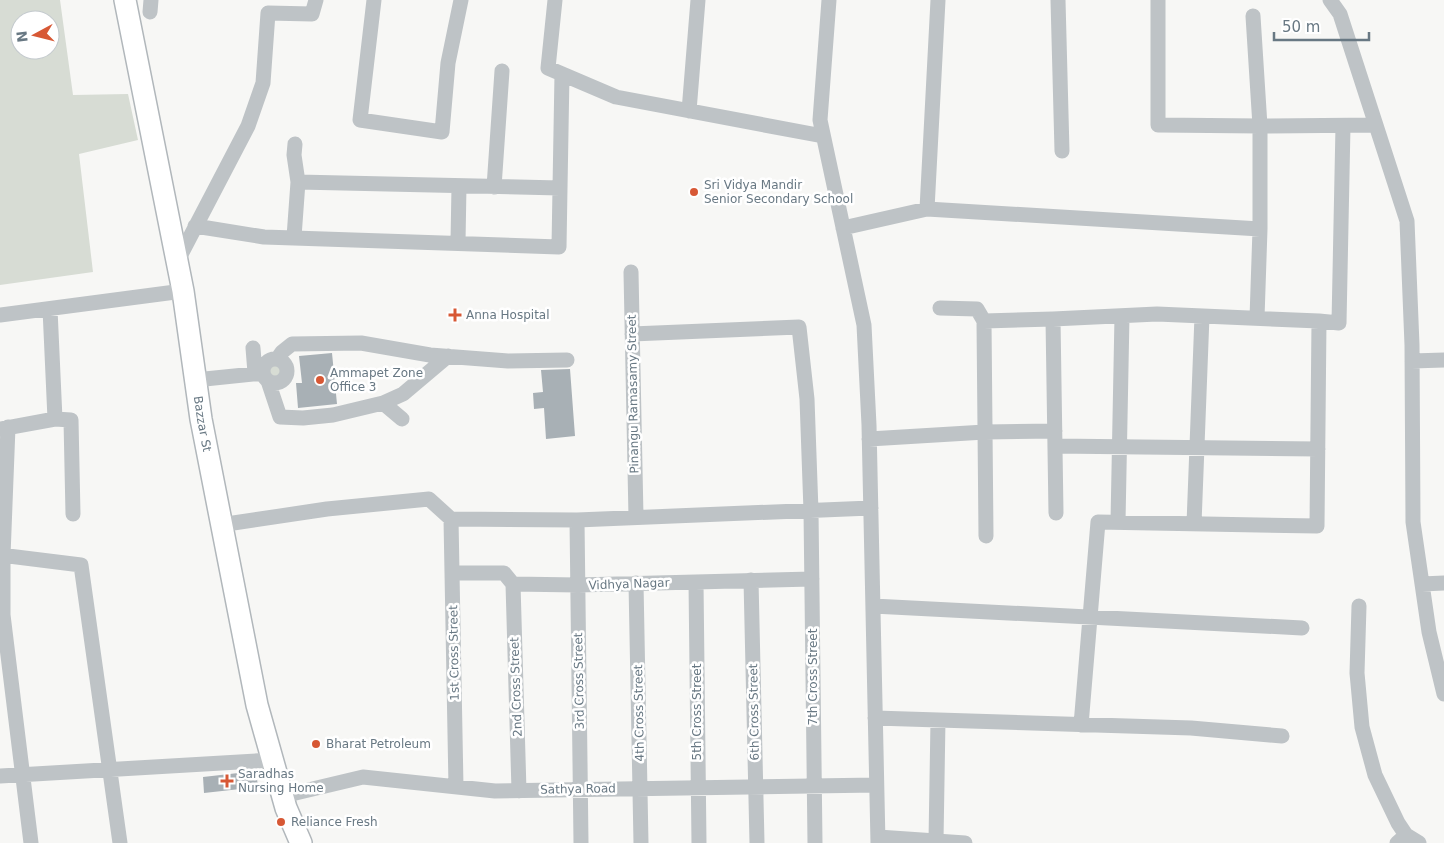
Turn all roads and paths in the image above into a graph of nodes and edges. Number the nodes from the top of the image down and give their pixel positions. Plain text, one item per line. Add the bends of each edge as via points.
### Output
1 (125, 0) edge
2 (316, 0) edge
3 (374, 0) edge
4 (461, 0) edge
5 (555, 0) edge
6 (698, 0) edge
7 (829, 0) edge
8 (938, 0) edge
9 (1058, 0) edge
10 (1158, 0) edge
11 (1330, 0) edge
12 (265, 6) edge
13 (1253, 16) dead end
14 (502, 71) dead end
15 (562, 74) junction
16 (690, 111) junction
17 (1376, 125) junction
18 (1260, 126) junction
19 (1343, 126) junction
20 (823, 136) junction
21 (295, 144) dead end
22 (1062, 152) dead end
23 (298, 182) junction
24 (459, 186) junction
25 (494, 187) junction
26 (560, 188) junction
27 (927, 210) junction
28 (196, 226) junction
29 (843, 228) junction
30 (1260, 229) junction
31 (294, 238) junction
32 (458, 242) junction
33 (177, 262) junction
34 (631, 272) dead end
35 (183, 291) junction
36 (940, 308) dead end
37 (50, 309) junction
38 (0, 316) edge
39 (1122, 316) junction
40 (1202, 316) junction
41 (1257, 318) junction
42 (1053, 319) junction
43 (984, 321) junction
44 (1319, 321) junction
45 (632, 334) junction
46 (253, 348) dead end
47 (448, 356) junction
48 (277, 359) junction
49 (567, 360) dead end
50 (1444, 360) edge
51 (1412, 361) junction
52 (262, 376) junction
53 (195, 380) junction
54 (383, 403) junction
55 (55, 419) junction
56 (402, 419) dead end
57 (4, 428) edge
58 (985, 432) junction
59 (1055, 438) junction
60 (869, 439) junction
61 (1119, 446) junction
62 (1198, 448) junction
63 (1318, 449) junction
64 (871, 508) junction
65 (811, 511) junction
66 (1056, 513) dead end
67 (73, 514) dead end
68 (636, 517) junction
69 (451, 519) junction
70 (577, 520) junction
71 (1118, 522) junction
72 (1194, 524) junction
73 (221, 525) junction
74 (986, 536) dead end
75 (2, 555) edge
76 (452, 572) junction
77 (812, 579) junction
78 (751, 580) junction
79 (696, 582) junction
80 (1444, 583) edge
81 (513, 584) junction
82 (636, 584) junction
83 (1422, 584) junction
84 (578, 585) junction
85 (873, 606) junction
86 (1359, 606) dead end
87 (1091, 618) junction
88 (1302, 628) dead end
89 (1444, 694) edge
90 (875, 718) junction
91 (938, 720) junction
92 (1080, 725) junction
93 (1282, 736) dead end
94 (272, 760) junction
95 (110, 771) junction
96 (23, 775) junction
97 (0, 776) edge
98 (876, 785) junction
99 (814, 786) junction
100 (456, 787) junction
101 (698, 787) junction
102 (755, 787) junction
103 (641, 788) junction
104 (580, 789) junction
105 (519, 791) junction
106 (283, 796) junction
107 (1401, 839) edge
108 (878, 840) edge
109 (936, 841) junction
110 (31, 843) edge
111 (120, 843) edge
112 (301, 843) edge
113 (580, 843) edge
114 (642, 843) edge
115 (699, 843) edge
116 (757, 843) edge
117 (815, 843) edge
118 (965, 843) edge
119 (1419, 843) edge

1 - 33 main road, Bazzar St
2 - 12 street via 312,14
3 - 4 street via 360,120 442,132 448,63
5 - 15 street via 548,68
6 - 16 street
7 - 20 street via 820,120
8 - 27 street
9 - 22 street
10 - 18 street via 1158,125
11 - 17 street via 1340,14
12 - 28 street via 263,83 248,126
13 - 18 street
14 - 25 street
15 - 16 street via 616,98
15 - 26 street
16 - 20 street
17 - 19 street
17 - 51 street via 1407,221
18 - 19 street
18 - 30 street
19 - 44 street via 1339,324
20 - 29 street
21 - 23 street
23 - 24 street
23 - 31 street
24 - 25 street
24 - 32 street
25 - 26 street
26 - 32 street via 559,246
27 - 29 street
27 - 30 street
28 - 31 street via 264,237
28 - 33 street
29 - 60 street via 864,325
30 - 41 street
31 - 32 street
33 - 35 main road, Bazzar St
34 - 45 street, Pinangu Ramasamy Street
35 - 37 street
35 - 53 main road, Bazzar St
36 - 43 street via 977,308
37 - 38 street
37 - 55 street
39 - 40 street
39 - 42 street
39 - 61 street
40 - 41 street
40 - 62 street
41 - 44 street
42 - 43 street
42 - 59 street
43 - 58 street
44 - 63 street
45 - 65 street, 7th Cross Street via 799,327 807,399
45 - 68 street, Pinangu Ramasamy Street
46 - 52 street
47 - 48 street via 361,343 292,344
47 - 49 street via 508,361
47 - 54 street via 403,394
48 - 52 street via 266,363
48 - 52 street via 286,366 286,378 276,384
50 - 51 street
51 - 83 street via 1413,522
52 - 53 street
52 - 54 street via 280,416 333,415
53 - 73 main road, Bazzar St
54 - 56 street
55 - 57 street
55 - 67 street via 71,420
57 - 75 street
58 - 59 street
58 - 60 street
58 - 74 street
59 - 61 street
59 - 66 street
60 - 64 street
61 - 62 street
61 - 71 street
62 - 63 street
62 - 72 street
63 - 72 street via 1317,526
64 - 65 street
64 - 85 street
65 - 68 street
65 - 77 street, 7th Cross Street
68 - 70 street
69 - 70 street
69 - 73 street via 429,499 327,509
69 - 76 street, 1st Cross Street
70 - 84 street, 3rd Cross Street
71 - 72 street
71 - 87 street via 1098,522
73 - 94 main road, Bazzar St via 257,705
75 - 95 street via 81,565
75 - 96 street via 3,615
76 - 81 street, Vidhya Nagar via 504,573
76 - 100 street, 1st Cross Street
77 - 78 street, Vidhya Nagar
77 - 99 street, 7th Cross Street
78 - 79 street, Vidhya Nagar
78 - 102 street, 6th Cross Street
79 - 82 street, Vidhya Nagar
79 - 101 street, 5th Cross Street
80 - 83 street
81 - 84 street, Vidhya Nagar
81 - 105 street, 2nd Cross Street
82 - 84 street, Vidhya Nagar
82 - 103 street, 4th Cross Street
83 - 89 street via 1429,632
84 - 104 street, 3rd Cross Street
85 - 87 street
85 - 90 street
86 - 107 street via 1357,673 1362,727 1375,775 1398,823
87 - 88 street
87 - 92 street
90 - 91 street
90 - 98 street
91 - 92 street
91 - 109 street
92 - 93 street via 1191,728
94 - 95 street
94 - 106 main road, Bazzar St
95 - 96 street
95 - 111 street
96 - 97 street
96 - 110 street
98 - 99 street, Sathya Road
98 - 108 street
99 - 102 street, Sathya Road
99 - 117 street, 7th Cross Street
100 - 105 street, Sathya Road
100 - 106 street, Sathya Road via 363,777
101 - 102 street, Sathya Road
101 - 103 street, Sathya Road
101 - 115 street, 5th Cross Street
102 - 116 street, 6th Cross Street
103 - 104 street, Sathya Road
103 - 114 street, 4th Cross Street
104 - 105 street, Sathya Road
104 - 113 street, 3rd Cross Street
106 - 112 main road, Bazzar St
107 - 119 street
108 - 109 street
109 - 118 street

